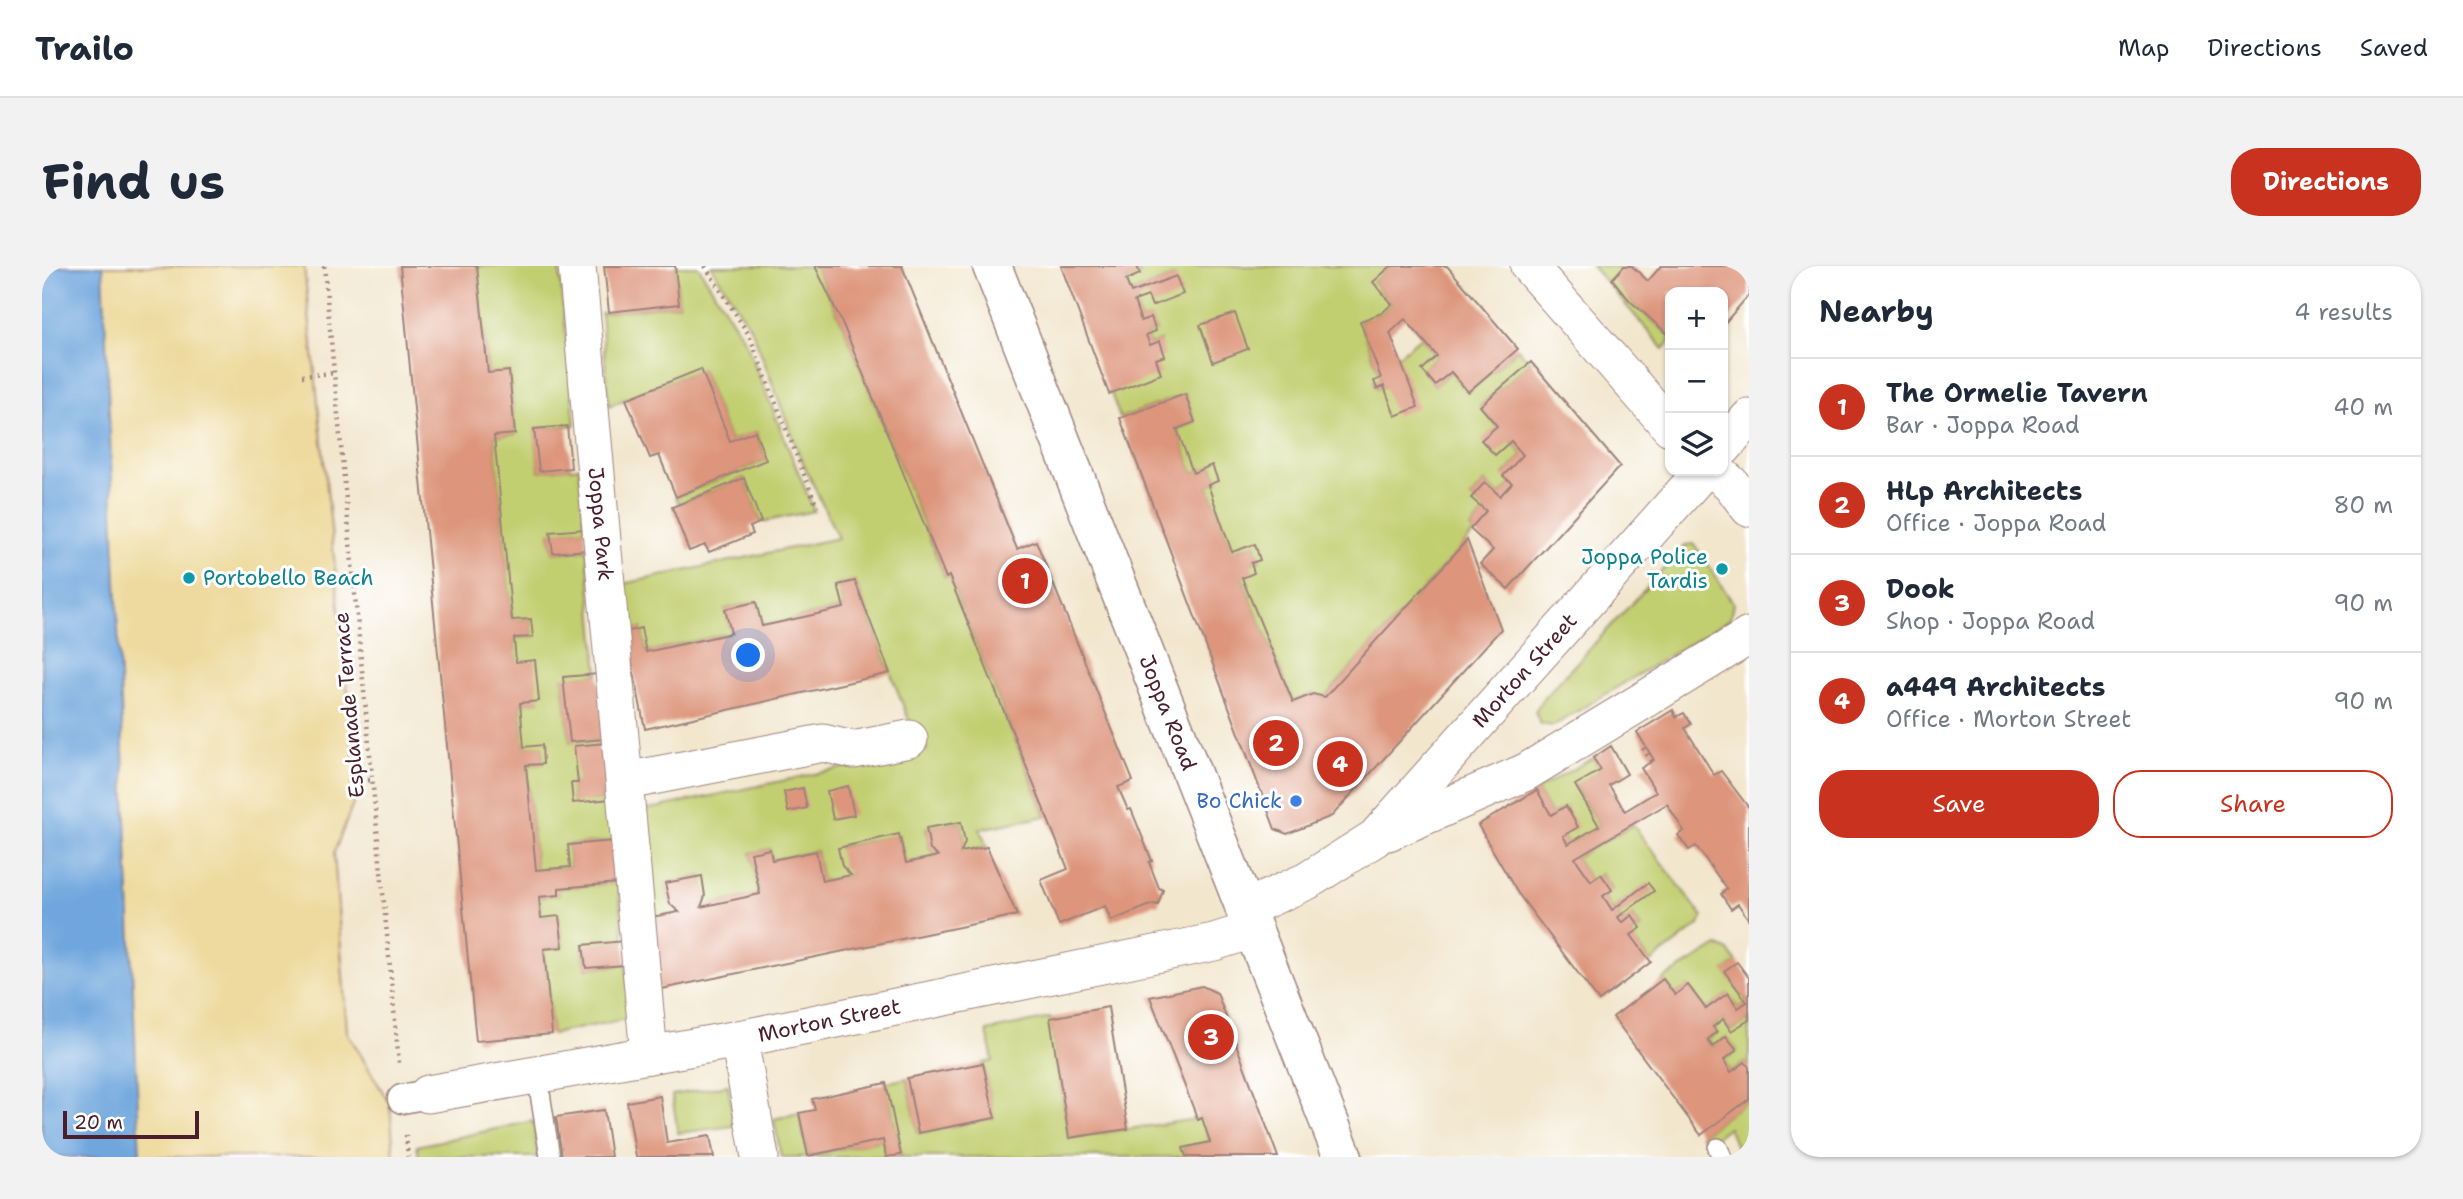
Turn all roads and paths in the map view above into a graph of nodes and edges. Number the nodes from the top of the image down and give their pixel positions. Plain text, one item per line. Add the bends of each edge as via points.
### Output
1 (324, 266) edge
2 (577, 266) edge
3 (705, 266) edge
4 (992, 266) edge
5 (1529, 266) edge
6 (334, 373) junction
7 (302, 376) dead end
8 (1749, 418) edge
9 (1665, 421) edge
10 (1728, 442) edge
11 (1699, 476) edge
12 (1722, 476) edge
13 (817, 506) dead end
14 (1749, 508) edge
15 (1749, 636) edge
16 (909, 739) dead end
17 (372, 780) junction
18 (347, 781) dead end
19 (626, 781) junction
20 (1375, 838) junction
21 (1248, 920) junction
22 (739, 1039) junction
23 (649, 1055) junction
24 (537, 1074) junction
25 (415, 1097) joint
26 (550, 1157) edge
27 (760, 1157) edge
28 (1343, 1157) edge

1 - 6 path, Esplanade Terrace
2 - 19 street, Joppa Park
3 - 13 path via 748,335
4 - 21 main road, Joppa Road
5 - 9 street
6 - 7 path
6 - 17 path, Esplanade Terrace
8 - 10 street
11 - 20 street, Morton Street
12 - 14 street
15 - 20 street, Morton Street via 1526,772
16 - 19 street via 853,750 823,743
17 - 18 path
17 - 25 path, Esplanade Terrace
19 - 23 street, Joppa Park
20 - 21 street, Morton Street
21 - 22 street, Morton Street via 1201,944
21 - 28 main road, Joppa Road
22 - 23 street, Morton Street
22 - 27 street
23 - 24 street, Morton Street
24 - 25 street, Morton Street
24 - 26 lane

